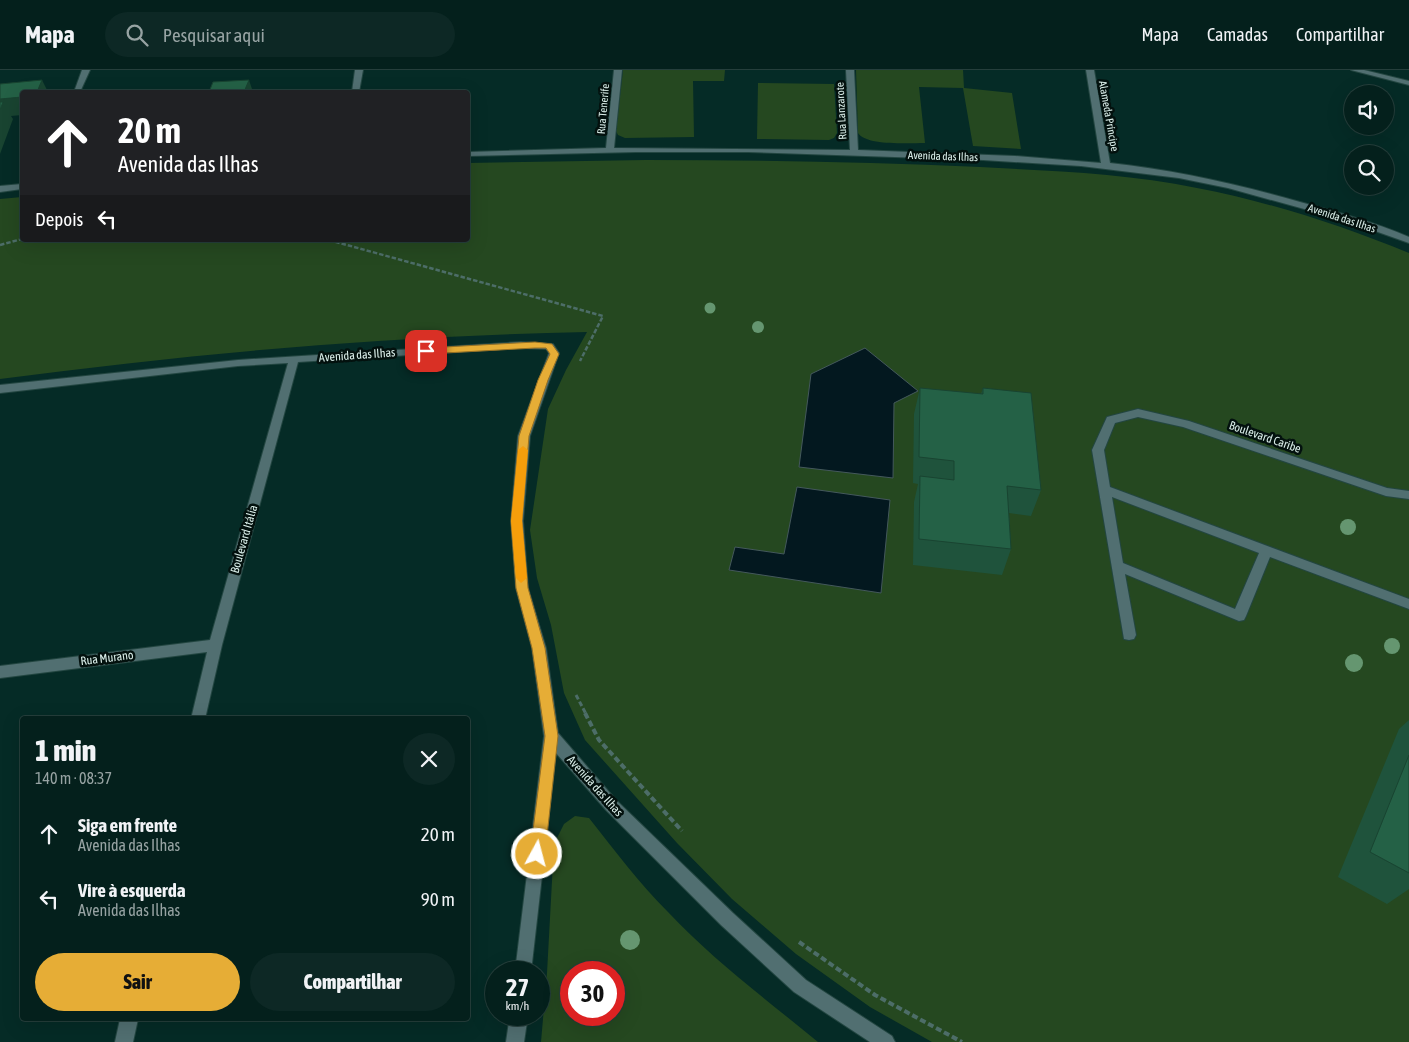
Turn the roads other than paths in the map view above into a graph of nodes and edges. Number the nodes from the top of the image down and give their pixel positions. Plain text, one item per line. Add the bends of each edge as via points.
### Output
1 (86, 70) edge
2 (359, 70) edge
3 (618, 70) edge
4 (850, 70) edge
5 (1090, 70) edge
6 (1355, 70) edge
7 (1409, 83) edge
8 (78, 90) edge
9 (354, 90) edge
10 (610, 150) junction
11 (854, 152) junction
12 (470, 154) edge
13 (1106, 166) junction
14 (20, 187) edge
15 (0, 189) edge
16 (1409, 240) edge
17 (294, 359) junction
18 (0, 389) edge
19 (1105, 490) junction
20 (1409, 496) edge
21 (1266, 551) junction
22 (1118, 566) junction
23 (1409, 604) edge
24 (1129, 635) dead end
25 (215, 645) junction
26 (0, 672) edge
27 (199, 716) edge
28 (551, 736) junction
29 (525, 961) edge
30 (129, 1021) edge
31 (517, 1026) edge
32 (124, 1042) edge
33 (515, 1042) edge
34 (886, 1042) edge

1 - 8 street
2 - 9 street
3 - 10 street, Rua Tenerife
4 - 11 street, Rua Lanzarote
5 - 13 street, Alameda Príncipe
6 - 7 street
10 - 11 street, Avenida das Ilhas
10 - 12 street, Avenida das Ilhas
11 - 13 street, Avenida das Ilhas
13 - 16 street, Avenida das Ilhas via 1178,175 1246,190
14 - 15 street
17 - 18 street, Avenida das Ilhas
17 - 25 street, Boulevard Itália
17 - 28 street, Avenida das Ilhas via 549,346 554,354 524,436 517,521 522,588 539,648
19 - 20 street, Boulevard Caribe via 1098,450 1111,420 1138,413 1185,424 1386,492
19 - 21 street
19 - 22 street
21 - 22 street via 1239,616
21 - 23 street
22 - 24 street
25 - 26 street, Rua Murano
25 - 27 street, Boulevard Itália
28 - 29 street
28 - 34 street, Avenida das Ilhas via 611,805 727,920 800,986
30 - 32 street
31 - 33 street

